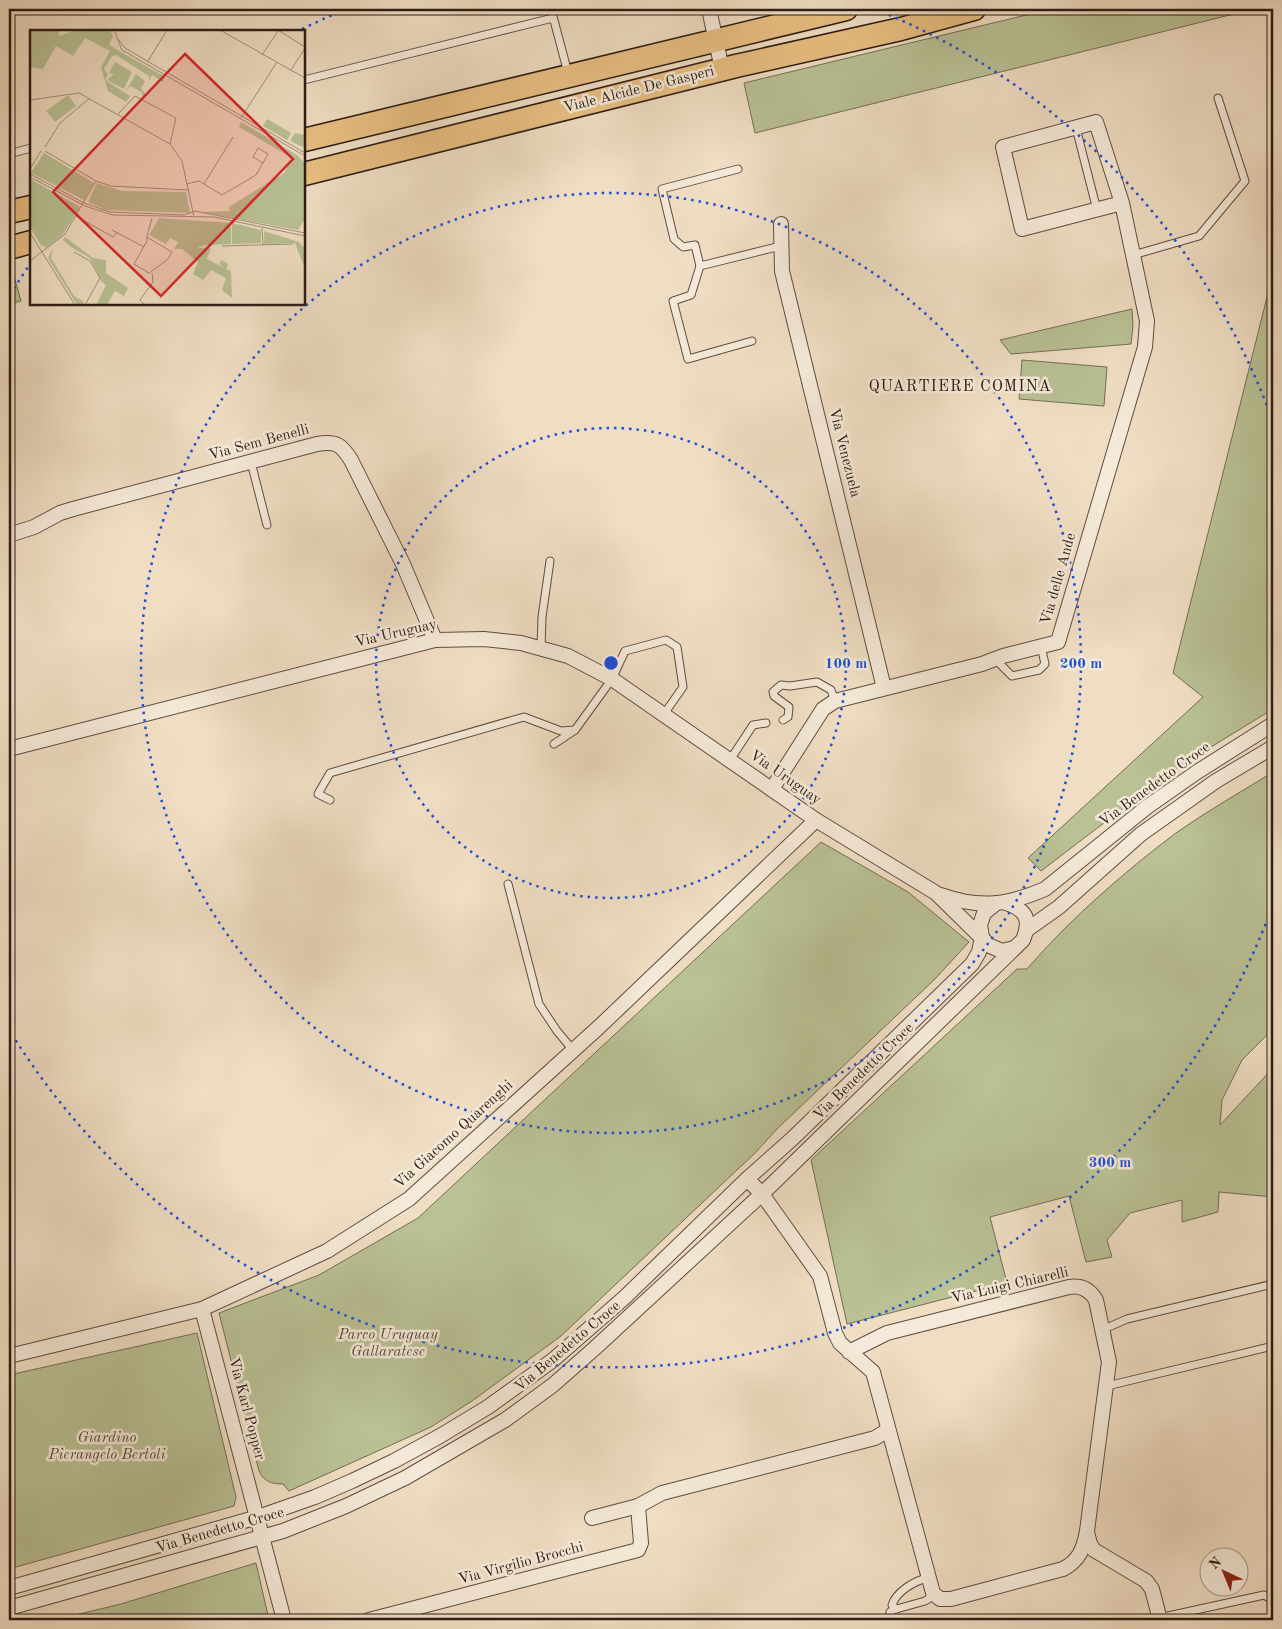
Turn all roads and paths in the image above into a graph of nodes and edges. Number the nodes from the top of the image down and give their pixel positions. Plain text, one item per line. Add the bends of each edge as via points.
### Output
1 (551, 9) edge
2 (709, 9) edge
3 (846, 9) edge
4 (974, 9) edge
5 (553, 18) junction
6 (716, 40) junction
7 (722, 69) junction
8 (569, 76) junction
9 (305, 80) edge
10 (1218, 98) dead end
11 (1076, 128) junction
12 (305, 140) edge
13 (30, 148) edge
14 (9, 154) edge
15 (738, 169) dead end
16 (305, 174) edge
17 (1122, 203) junction
18 (30, 207) edge
19 (1097, 210) junction
20 (9, 212) edge
21 (781, 224) dead end
22 (30, 242) edge
23 (781, 246) junction
24 (9, 248) edge
25 (1133, 256) junction
26 (700, 266) junction
27 (752, 341) dead end
28 (251, 462) junction
29 (267, 525) dead end
30 (9, 535) edge
31 (550, 561) dead end
32 (435, 640) junction
33 (1041, 646) junction
34 (541, 648) junction
35 (994, 659) junction
36 (612, 679) junction
37 (884, 688) junction
38 (835, 701) junction
39 (664, 714) junction
40 (783, 720) dead end
41 (766, 723) dead end
42 (1273, 724) edge
43 (575, 730) junction
44 (554, 744) dead end
45 (1273, 747) edge
46 (9, 749) edge
47 (730, 760) junction
48 (772, 790) junction
49 (330, 800) dead end
50 (816, 820) junction
51 (508, 884) dead end
52 (936, 893) junction
53 (1000, 904) junction
54 (1028, 929) junction
55 (982, 937) junction
56 (1014, 948) junction
57 (574, 1050) junction
58 (747, 1179) junction
59 (762, 1194) junction
60 (1273, 1284) edge
61 (202, 1309) junction
62 (1102, 1330) junction
63 (1273, 1346) edge
64 (849, 1352) junction
65 (9, 1356) edge
66 (1107, 1386) junction
67 (888, 1430) junction
68 (638, 1506) junction
69 (258, 1517) junction
70 (592, 1518) dead end
71 (1087, 1531) junction
72 (263, 1537) junction
73 (928, 1578) junction
74 (9, 1588) edge
75 (935, 1595) junction
76 (1273, 1600) edge
77 (9, 1608) edge
78 (896, 1609) junction
79 (1156, 1619) edge
80 (284, 1620) edge
81 (369, 1620) edge
82 (889, 1620) edge

1 - 5 lane, Viale Alcide De Gasperi
2 - 6 street
3 - 6 main road, Viale Alcide De Gasperi
4 - 7 main road, Viale Alcide De Gasperi via 902,29
5 - 8 lane, Viale Alcide De Gasperi
5 - 9 lane
6 - 7 street
6 - 8 main road, Viale Alcide De Gasperi
7 - 16 main road, Viale Alcide De Gasperi
8 - 12 main road, Viale Alcide De Gasperi
10 - 25 lane via 1244,181 1199,236
11 - 17 street, Via delle Ande via 1096,122
11 - 19 lane
11 - 19 street, Via delle Ande via 1003,148 1022,229
13 - 14 lane
15 - 26 lane via 662,189 674,239 683,246 695,245
17 - 19 street, Via delle Ande
17 - 25 street, Via delle Ande
18 - 20 main road
21 - 23 street, Via Venezuela
22 - 24 main road
23 - 26 lane
23 - 37 street, Via Venezuela via 782,271
25 - 33 street, Via delle Ande via 1147,321 1145,347 1058,642
26 - 27 lane via 691,295 673,301 688,359
28 - 29 lane
28 - 30 street, Via Sem Benelli via 73,509
28 - 32 street, Via Sem Benelli via 317,444 341,446 403,564
31 - 34 lane
32 - 34 street, Via Uruguay via 484,639
32 - 46 street, Via Uruguay
33 - 35 street, Via delle Ande
33 - 35 lane via 1045,664 1039,670 1012,676
34 - 36 street, Via Uruguay via 568,656
35 - 37 street, Via delle Ande
36 - 39 street, Via Uruguay
36 - 39 lane via 625,650 666,640 677,647 683,687
36 - 43 lane
37 - 38 street, Via delle Ande
38 - 40 lane via 831,690 817,682 780,685 773,692 774,696 790,707 788,717
38 - 48 street, Via delle Ande via 823,709
39 - 47 street, Via Uruguay
41 - 47 lane via 753,725
42 - 53 street, Via Benedetto Croce via 1147,807 1045,889
43 - 44 lane
43 - 49 lane via 561,732 524,717 330,773 318,794
45 - 54 street, Via Benedetto Croce via 1216,781 1141,834 1059,907
47 - 48 street, Via Uruguay
48 - 50 street, Via Uruguay
50 - 52 street, Via Uruguay
50 - 57 street, Via Giacomo Quarenghi
51 - 57 lane via 539,1004 557,1032
52 - 53 street via 956,900
52 - 55 street, Via Uruguay
53 - 54 street via 1018,907 1026,916
53 - 55 street via 984,913 980,924
54 - 56 street
55 - 56 street via 990,946 1002,951
55 - 58 street, Via Benedetto Croce via 972,964
56 - 59 street, Via Benedetto Croce
57 - 61 street, Via Giacomo Quarenghi via 409,1199 327,1252
58 - 59 street
58 - 69 street, Via Benedetto Croce via 583,1335 519,1386 440,1436 385,1465 315,1497
59 - 64 street via 820,1276 837,1338
59 - 72 street, Via Benedetto Croce via 554,1385 505,1420 405,1478 346,1506
60 - 62 lane via 1127,1319
61 - 65 street, Via Giacomo Quarenghi
61 - 69 street, Via Karl Popper
62 - 64 street, Via Luigi Chiarelli via 1092,1293 1075,1286 887,1333
62 - 66 street, Via Luigi Chiarelli via 1110,1362
63 - 66 lane
64 - 67 street via 873,1372
66 - 71 street, Via Luigi Chiarelli
67 - 68 street via 875,1438 662,1493
67 - 73 street
68 - 70 street
68 - 81 street, Via Virgilio Brocchi via 641,1543 638,1550
69 - 72 street, Via Karl Popper
69 - 74 street, Via Benedetto Croce
71 - 75 street, Via Luigi Chiarelli via 1079,1557 1063,1569 951,1599 940,1599
71 - 79 street via 1094,1550 1146,1581 1152,1589
72 - 77 street, Via Benedetto Croce
72 - 80 street, Via Karl Popper
73 - 75 street
73 - 78 lane via 910,1585 900,1594 892,1603
75 - 78 lane, Via Luigi Chiarelli
76 - 79 lane via 1264,1595
78 - 82 lane via 890,1612

